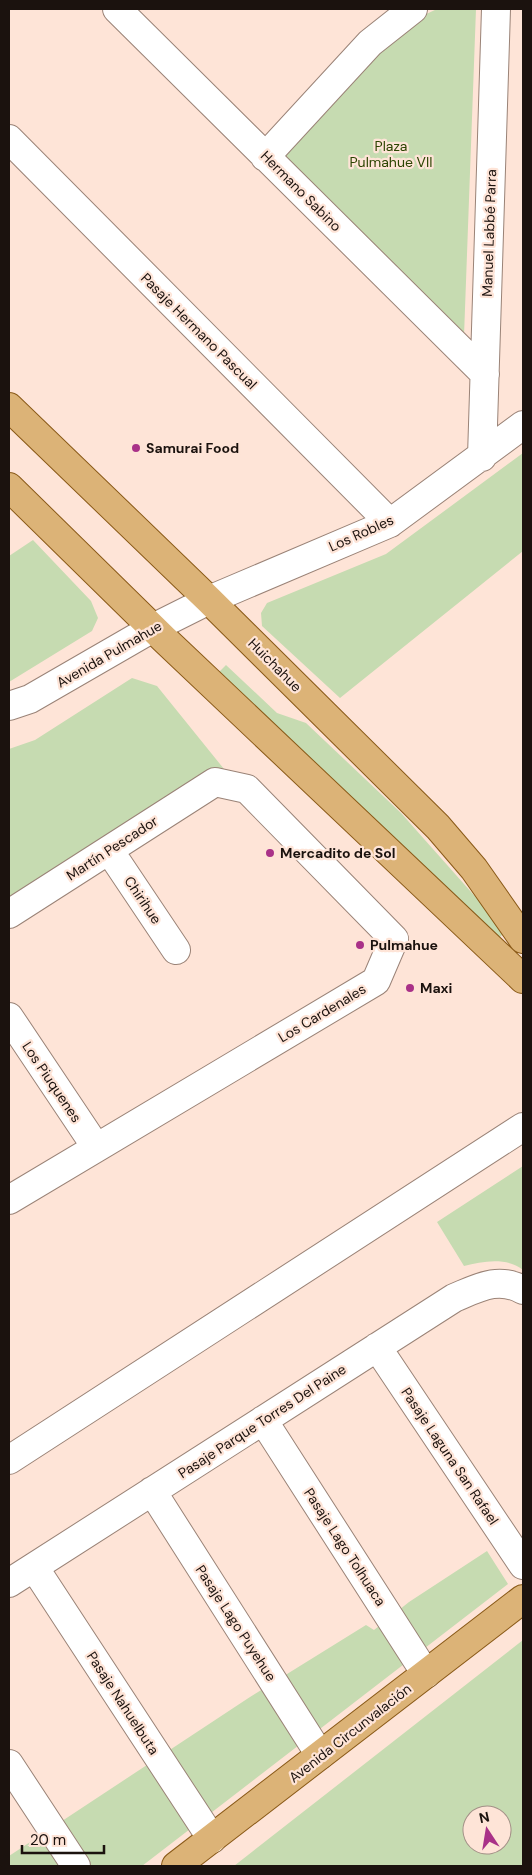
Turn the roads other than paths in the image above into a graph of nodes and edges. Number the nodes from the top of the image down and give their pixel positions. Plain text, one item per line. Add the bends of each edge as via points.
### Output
1 (413, 9) edge
2 (496, 9) edge
3 (120, 10) edge
4 (9, 139) edge
5 (266, 157) junction
6 (485, 374) junction
7 (9, 407) edge
8 (523, 425) edge
9 (482, 456) junction
10 (9, 487) edge
11 (390, 523) junction
12 (209, 600) junction
13 (153, 628) junction
14 (9, 706) edge
15 (215, 782) joint
16 (109, 850) junction
17 (9, 914) edge
18 (523, 939) edge
19 (176, 950) dead end
20 (523, 979) edge
21 (9, 1017) edge
22 (523, 1127) edge
23 (96, 1147) junction
24 (9, 1200) edge
25 (523, 1290) edge
26 (377, 1347) junction
27 (263, 1420) junction
28 (9, 1460) edge
29 (152, 1491) junction
30 (523, 1565) edge
31 (34, 1567) junction
32 (9, 1584) edge
33 (523, 1599) edge
34 (426, 1674) junction
35 (320, 1756) junction
36 (9, 1764) edge
37 (212, 1839) junction
38 (76, 1866) edge
39 (176, 1866) edge

1 - 5 street via 370,43
2 - 6 street, Manuel Labbé Parra
3 - 5 street, Hermano Sabino
4 - 11 street, Pasaje Hermano Pascual
5 - 6 street, Hermano Sabino
6 - 9 street, Manuel Labbé Parra
7 - 12 main road, Huichahue
8 - 9 street, Los Robles
9 - 11 street, Los Robles
10 - 13 main road
11 - 12 street, Los Robles
12 - 13 street, Avenida Pulmahue
12 - 18 main road, Huichahue via 438,827 474,869
13 - 14 street, Avenida Pulmahue via 30,699
13 - 20 main road
15 - 16 street, Martín Pescador
15 - 23 street, Los Cardenales via 247,789 394,939 376,981
16 - 17 street, Martín Pescador
16 - 19 street, Chirihue
21 - 23 street, Los Piuquenes
22 - 28 street
23 - 24 street
25 - 26 street, Pasaje Parque Torres Del Paine via 507,1284 482,1286 454,1298
26 - 27 street, Pasaje Parque Torres Del Paine
26 - 30 street, Pasaje Laguna San Rafael
27 - 29 street, Pasaje Parque Torres Del Paine
27 - 34 street, Pasaje Lago Tolhuaca
29 - 31 street, Pasaje Parque Torres Del Paine
29 - 35 street, Pasaje Lago Puyehue
31 - 32 street, Pasaje Parque Torres Del Paine
31 - 37 street, Pasaje Nahuelbuta
33 - 34 main road, Avenida Circunvalación
34 - 35 main road, Avenida Circunvalación
35 - 37 main road, Avenida Circunvalación
36 - 38 street
37 - 39 main road, Avenida Circunvalación

